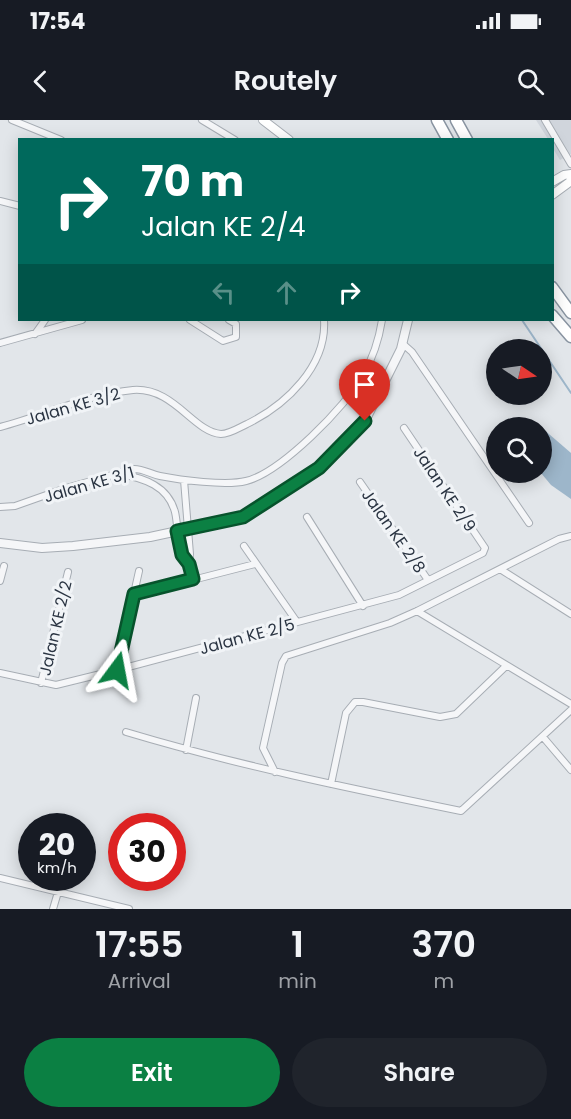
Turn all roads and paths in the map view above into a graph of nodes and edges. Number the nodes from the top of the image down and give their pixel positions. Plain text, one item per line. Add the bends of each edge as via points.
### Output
1 (12, 120) edge
2 (202, 120) edge
3 (262, 120) edge
4 (437, 120) edge
5 (456, 120) edge
6 (545, 120) edge
7 (56, 138) edge
8 (232, 138) edge
9 (286, 138) edge
10 (447, 138) edge
11 (466, 138) edge
12 (568, 150) edge
13 (571, 164) edge
14 (571, 174) edge
15 (554, 181) edge
16 (571, 181) edge
17 (554, 194) edge
18 (0, 201) edge
19 (18, 206) edge
20 (554, 290) edge
21 (571, 313) edge
22 (554, 317) edge
23 (44, 321) edge
24 (63, 321) edge
25 (77, 321) edge
26 (192, 321) edge
27 (232, 321) edge
28 (324, 321) edge
29 (382, 321) edge
30 (408, 321) edge
31 (68, 323) junction
32 (34, 335) junction
33 (571, 337) edge
34 (0, 343) edge
35 (403, 344) junction
36 (0, 427) edge
37 (404, 428) dead end
38 (117, 474) junction
39 (184, 480) junction
40 (360, 482) dead end
41 (0, 507) edge
42 (307, 517) dead end
43 (529, 523) dead end
44 (187, 529) junction
45 (177, 531) junction
46 (571, 536) edge
47 (0, 543) edge
48 (244, 546) dead end
49 (486, 551) joint
50 (189, 564) junction
51 (255, 564) junction
52 (4, 566) dead end
53 (500, 569) junction
54 (140, 571) dead end
55 (68, 572) dead end
56 (193, 579) junction
57 (428, 580) junction
58 (0, 581) edge
59 (134, 594) junction
60 (363, 606) junction
61 (417, 611) junction
62 (571, 614) edge
63 (297, 622) junction
64 (506, 666) junction
65 (117, 670) junction
66 (0, 673) edge
67 (41, 683) junction
68 (196, 698) dead end
69 (571, 704) edge
70 (571, 710) edge
71 (126, 732) dead end
72 (543, 736) junction
73 (186, 750) junction
74 (571, 770) edge
75 (275, 772) junction
76 (331, 784) junction
77 (0, 878) edge
78 (58, 892) junction
79 (53, 909) edge
80 (129, 909) edge

1 - 7 street
2 - 8 street
3 - 9 main road
4 - 10 highway
5 - 11 highway
6 - 12 street
12 - 13 street
14 - 15 main road
16 - 17 main road
18 - 19 street
20 - 21 highway
22 - 33 highway
23 - 32 street
24 - 31 street
25 - 31 street
26 - 27 street via 223,341 236,337 236,324
28 - 36 street, Jalan KE 3/2 via 320,351 300,383 269,413 222,434 206,428 161,394 133,390
29 - 39 street, Jalan KE 3/1 via 380,338 363,376 336,411 294,452 247,481
30 - 35 street
31 - 32 street
32 - 34 street
35 - 43 street
35 - 44 street via 365,421 319,468 243,517
37 - 49 street, Jalan KE 2/9
38 - 39 street, Jalan KE 3/1 via 143,469
38 - 41 street, Jalan KE 3/1 via 15,506
38 - 45 street via 139,478 163,490 175,512
39 - 44 street
40 - 57 street, Jalan KE 2/8
42 - 60 street
44 - 45 street
44 - 50 street
45 - 47 street via 73,546 42,548
45 - 50 street via 182,555
46 - 53 street
48 - 51 street
49 - 57 street, Jalan KE 2/5
50 - 56 street
51 - 56 street
51 - 63 street
52 - 58 street
53 - 61 street
53 - 62 street
54 - 59 street
55 - 67 street, Jalan KE 2/2
56 - 59 street
57 - 60 street, Jalan KE 2/5 via 399,595
59 - 65 street
60 - 63 street, Jalan KE 2/5
61 - 64 street
61 - 75 street via 286,656 263,748
63 - 65 street, Jalan KE 2/5
64 - 69 street
64 - 76 street via 456,714 440,717 355,702 346,713
65 - 67 street, Jalan KE 2/5 via 56,685
66 - 67 street, Jalan KE 2/5
68 - 73 street
70 - 72 street
71 - 73 street
72 - 74 street
72 - 76 street via 461,812
73 - 75 street
75 - 76 street
77 - 78 street
78 - 79 street
78 - 80 street

